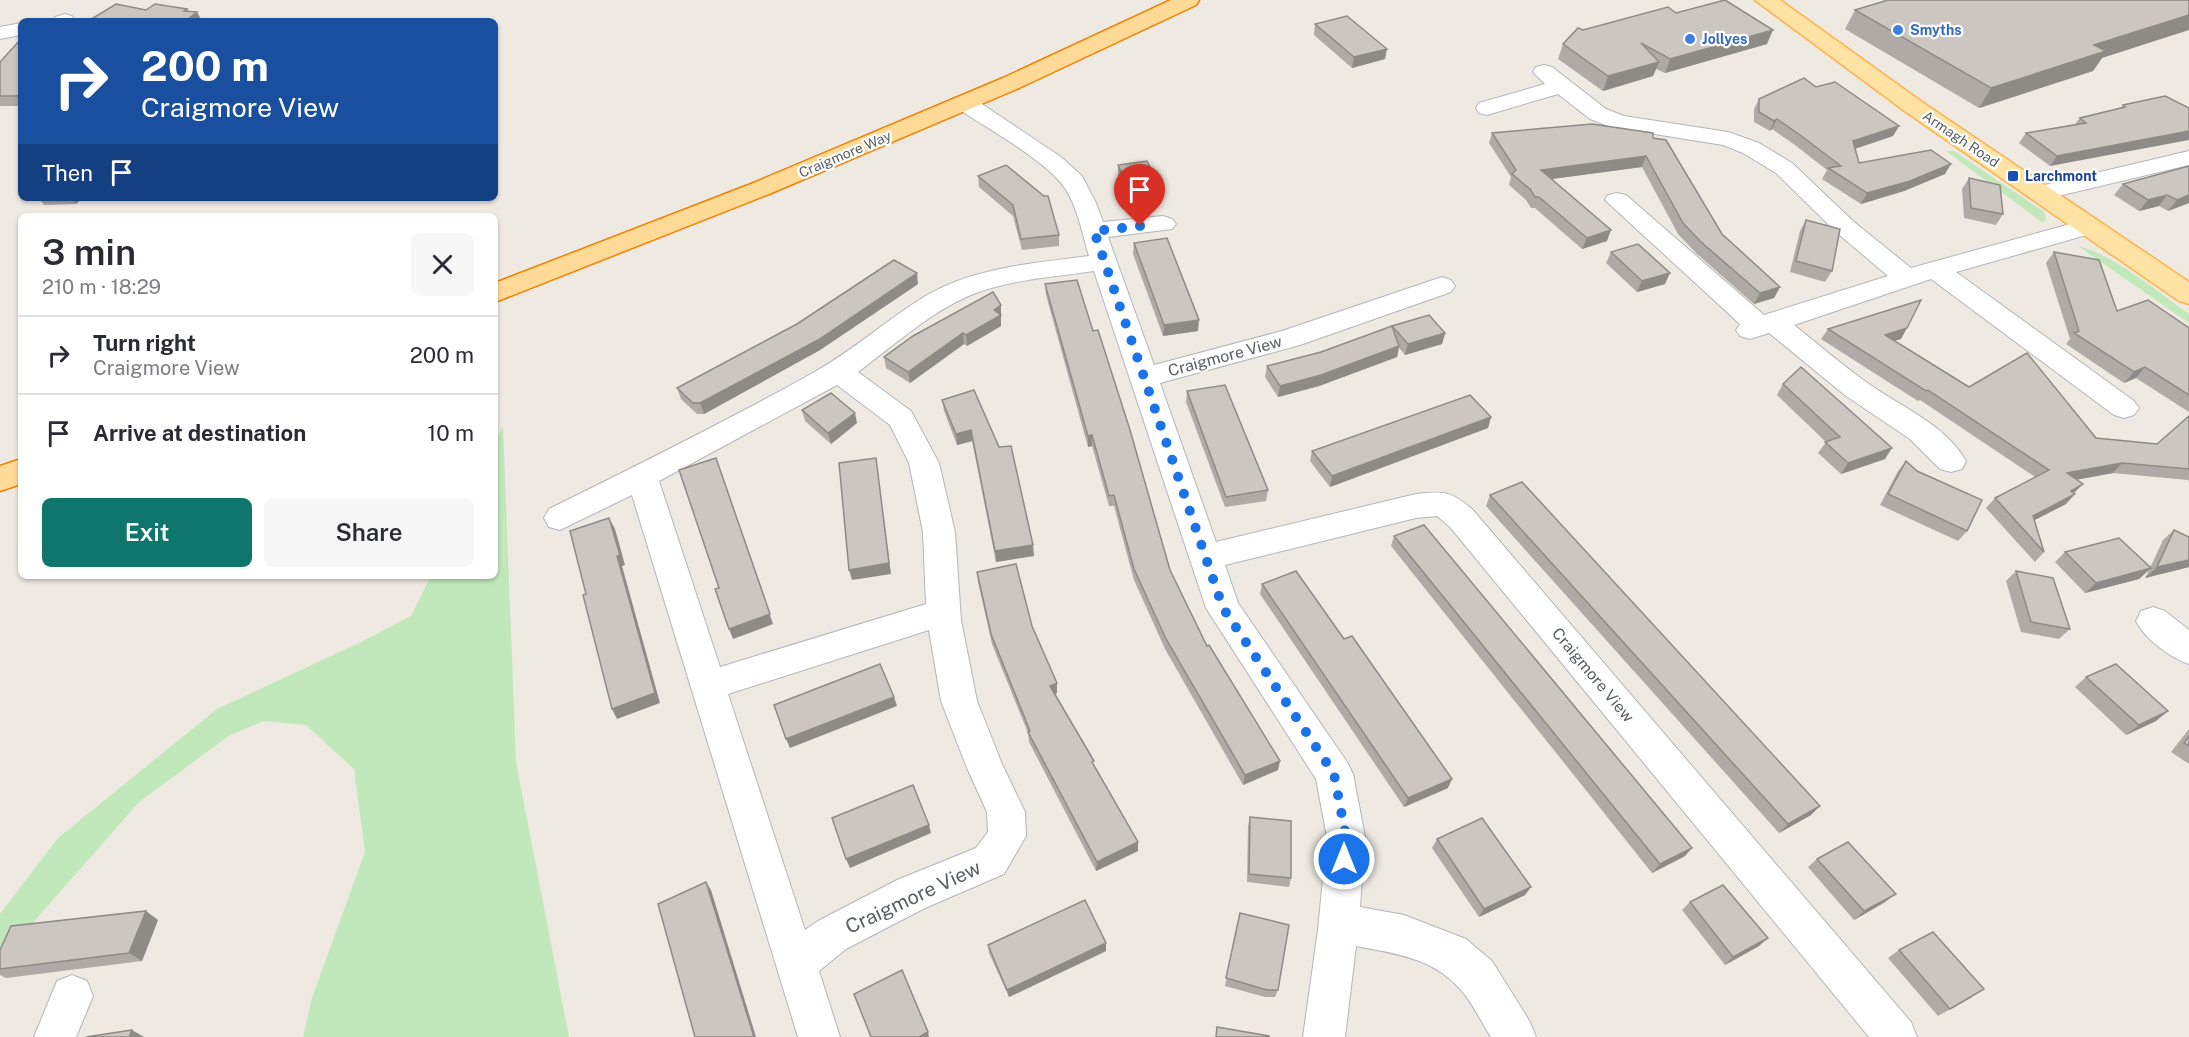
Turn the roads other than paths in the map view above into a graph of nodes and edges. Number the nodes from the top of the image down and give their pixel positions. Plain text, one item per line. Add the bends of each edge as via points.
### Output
1 (1188, 0) edge
2 (1766, 0) edge
3 (18, 30) edge
4 (0, 33) edge
5 (965, 103) junction
6 (1487, 108) dead end
7 (2189, 158) edge
8 (2041, 193) junction
9 (1616, 200) dead end
10 (1163, 224) dead end
11 (2088, 227) junction
12 (1094, 231) junction
13 (1104, 262) junction
14 (1935, 270) junction
15 (1907, 278) junction
16 (1442, 286) dead end
17 (498, 292) edge
18 (2189, 295) edge
19 (1761, 326) junction
20 (838, 372) junction
21 (1144, 377) junction
22 (2124, 408) dead end
23 (1951, 461) dead end
24 (18, 472) edge
25 (642, 477) junction
26 (0, 479) edge
27 (560, 518) dead end
28 (1206, 557) junction
29 (944, 612) junction
30 (2153, 621) dead end
31 (2189, 650) edge
32 (708, 686) junction
33 (1339, 923) junction
34 (796, 963) junction
35 (72, 996) dead end
36 (55, 1037) edge
37 (819, 1037) edge
38 (1324, 1037) edge
39 (1515, 1037) edge
40 (1896, 1037) edge

1 - 5 highway, Craigmore Way
2 - 8 main road, Armagh Road
3 - 4 street
5 - 12 street, Craigmore View via 1053,162 1073,181
5 - 17 highway, Craigmore Way
6 - 15 street via 1552,79 1598,114 1619,122 1728,139 1751,148 1784,168 1845,227
7 - 8 street
8 - 11 main road, Armagh Road
9 - 19 street
10 - 12 street
11 - 14 street
11 - 18 main road, Armagh Road
12 - 13 street, Craigmore View
13 - 20 street via 1013,274 966,287 936,302
13 - 21 street, Craigmore View
14 - 15 street
14 - 22 street
15 - 19 street
16 - 21 street, Craigmore View via 1290,338
19 - 23 street via 1920,431
20 - 25 street
20 - 29 street, Craigmore View via 901,418 924,463 939,532
21 - 28 street, Craigmore View
24 - 26 highway
25 - 27 street
25 - 32 street
28 - 33 street, Craigmore View via 1223,608 1334,774 1346,837
28 - 40 street, Craigmore View via 1443,503 1461,518
29 - 32 street
29 - 34 street, Craigmore View via 959,701 1006,812 1007,836 990,861 901,899 832,935
30 - 31 street
32 - 34 street
33 - 38 street, Craigmore View
33 - 39 street via 1404,935 1452,953 1477,975
34 - 37 street
35 - 36 street

